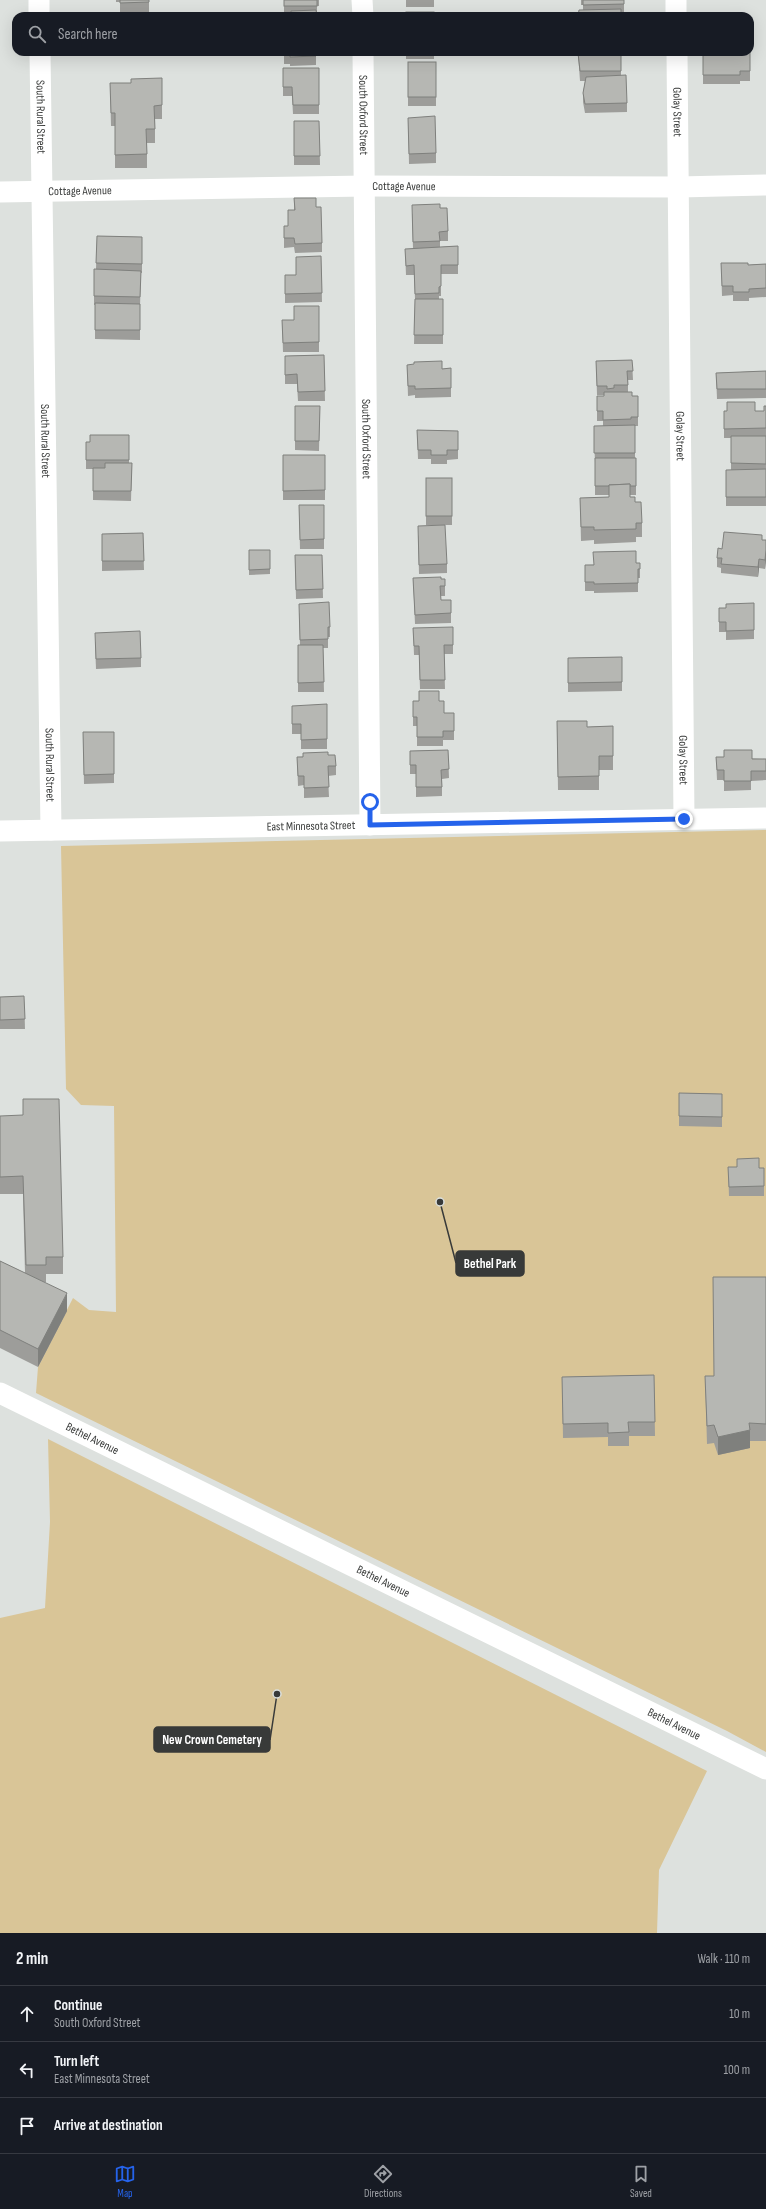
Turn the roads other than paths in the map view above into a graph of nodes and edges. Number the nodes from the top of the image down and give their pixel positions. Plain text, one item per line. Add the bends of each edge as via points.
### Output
1 (39, 0) edge
2 (362, 0) edge
3 (676, 0) edge
4 (40, 12) edge
5 (363, 12) edge
6 (676, 12) edge
7 (40, 56) edge
8 (363, 56) edge
9 (677, 56) edge
10 (766, 185) edge
11 (366, 186) junction
12 (679, 187) junction
13 (0, 192) edge
14 (43, 192) junction
15 (766, 818) edge
16 (684, 819) junction
17 (370, 825) junction
18 (51, 830) junction
19 (0, 831) edge
20 (0, 1393) edge
21 (766, 1770) edge

1 - 4 street
2 - 5 street
3 - 6 street
7 - 14 street, South Rural Street
8 - 11 street, South Oxford Street
9 - 12 street, Golay Street
10 - 12 street, Cottage Avenue
11 - 12 street, Cottage Avenue
11 - 14 street, Cottage Avenue
11 - 17 street, South Oxford Street
12 - 16 street, Golay Street
13 - 14 street, Cottage Avenue
14 - 18 street, South Rural Street
15 - 16 street, East Minnesota Street
16 - 17 street, East Minnesota Street
17 - 18 street, East Minnesota Street
18 - 19 street, East Minnesota Street
20 - 21 street, Bethel Avenue

